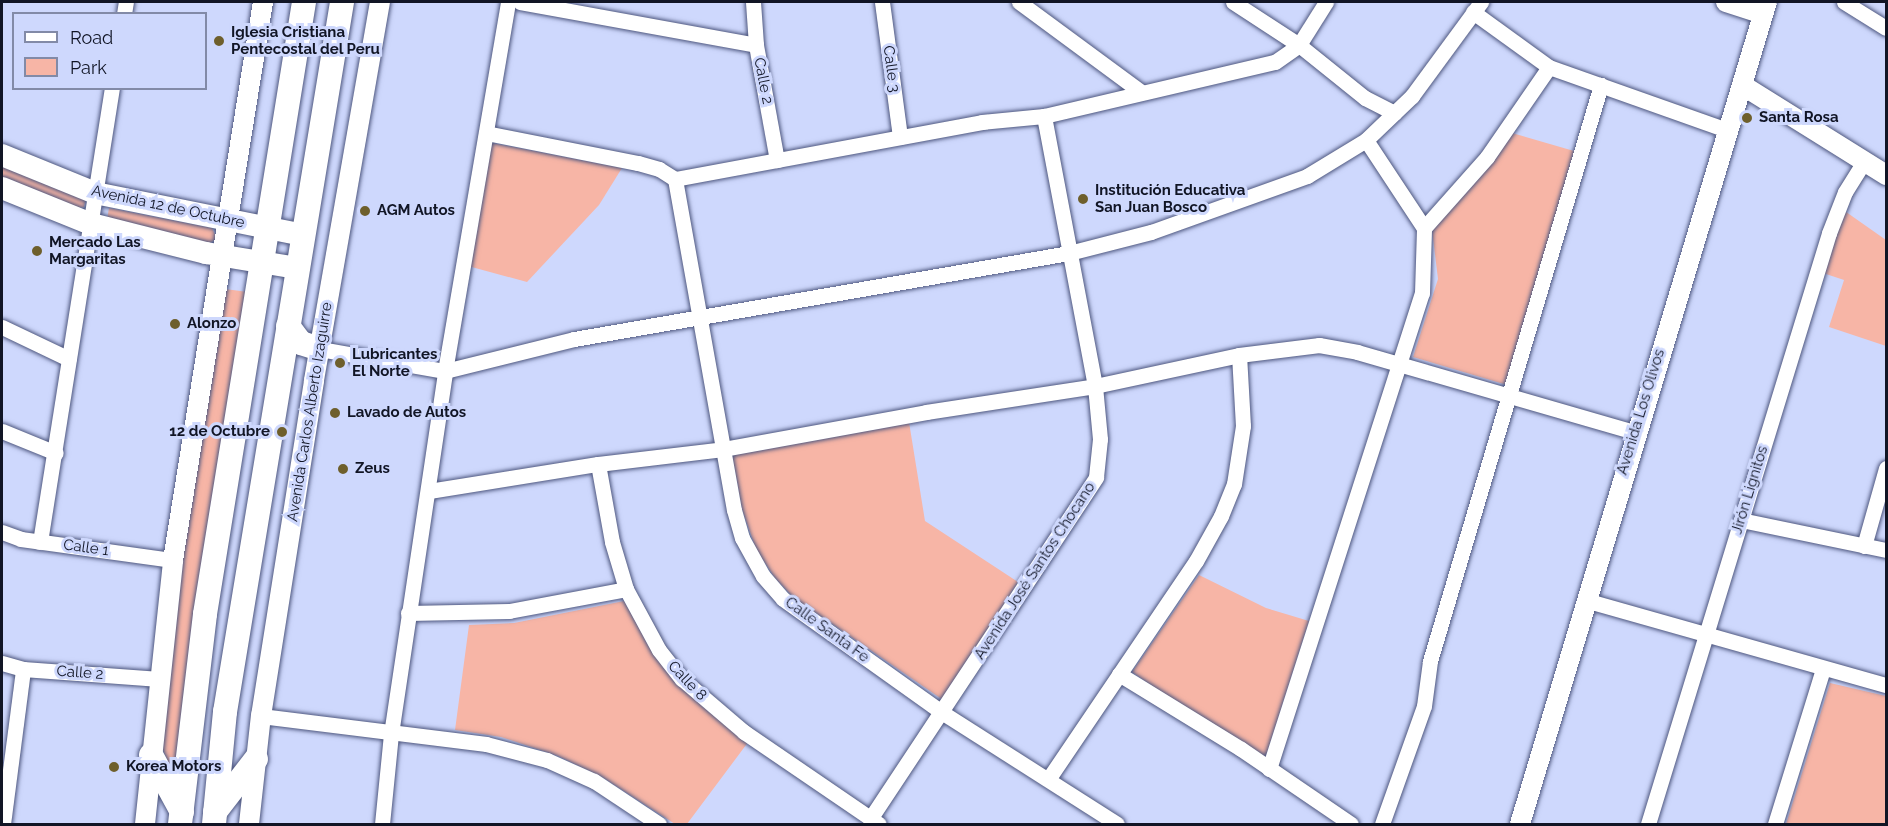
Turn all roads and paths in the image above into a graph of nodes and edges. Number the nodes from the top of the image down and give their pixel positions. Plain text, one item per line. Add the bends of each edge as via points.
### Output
1 (263, 2) edge
2 (304, 2) edge
3 (342, 2) edge
4 (380, 2) edge
5 (508, 2) edge
6 (520, 2) edge
7 (753, 2) edge
8 (882, 2) edge
9 (1019, 2) edge
10 (1233, 2) edge
11 (1326, 2) edge
12 (1726, 2) edge
13 (1844, 2) edge
14 (1477, 7) edge
15 (1765, 8) edge
16 (1886, 27) edge
17 (756, 45) junction
18 (1299, 45) junction
19 (1549, 66) junction
20 (1742, 85) junction
21 (1601, 86) junction
22 (112, 90) edge
23 (1141, 92) junction
24 (1394, 113) junction
25 (1044, 117) junction
26 (1727, 130) junction
27 (486, 134) junction
28 (900, 137) junction
29 (1366, 140) junction
30 (2, 155) edge
31 (777, 160) junction
32 (1864, 161) junction
33 (1887, 175) edge
34 (675, 179) junction
35 (2, 188) edge
36 (95, 193) junction
37 (228, 221) junction
38 (91, 224) junction
39 (268, 228) junction
40 (1424, 228) junction
41 (304, 235) junction
42 (1069, 253) junction
43 (223, 256) junction
44 (262, 262) junction
45 (298, 268) junction
46 (700, 317) junction
47 (288, 326) junction
48 (2, 327) edge
49 (320, 349) junction
50 (1239, 356) junction
51 (69, 359) junction
52 (1398, 363) junction
53 (445, 370) junction
54 (1095, 386) junction
55 (1511, 396) junction
56 (2, 431) edge
57 (1635, 432) junction
58 (723, 449) junction
59 (56, 453) junction
60 (597, 464) junction
61 (1887, 468) edge
62 (429, 491) junction
63 (1741, 520) junction
64 (2, 532) edge
65 (40, 542) junction
66 (1864, 546) junction
67 (1887, 550) edge
68 (173, 560) junction
69 (626, 589) junction
70 (1585, 600) junction
71 (408, 613) junction
72 (205, 614) junction
73 (242, 619) junction
74 (1708, 632) junction
75 (2, 663) edge
76 (23, 669) junction
77 (1823, 669) junction
78 (1119, 674) junction
79 (160, 679) junction
80 (1887, 685) edge
81 (943, 713) junction
82 (261, 716) junction
83 (391, 734) junction
84 (151, 755) junction
85 (256, 759) junction
86 (1269, 769) junction
87 (1049, 778) junction
88 (3, 802) edge
89 (181, 818) edge
90 (215, 818) edge
91 (875, 822) edge
92 (3, 825) edge
93 (145, 825) edge
94 (249, 825) edge
95 (382, 825) edge
96 (659, 825) edge
97 (1117, 825) edge
98 (1352, 825) edge
99 (1382, 825) edge
100 (1520, 825) edge
101 (1648, 825) edge
102 (1775, 825) edge

1 - 37 street
2 - 39 main road
3 - 41 main road
4 - 49 street, Avenida Carlos Alberto Izaguirre
5 - 27 street
6 - 17 street
7 - 17 street, Calle 2
8 - 28 street, Calle 3
9 - 23 street
10 - 18 street
11 - 18 street
12 - 15 street
13 - 16 street
14 - 19 street
14 - 24 street via 1434,68
15 - 20 street, Avenida Los Olivos
17 - 31 street, Calle 2
18 - 23 street via 1275,62
18 - 24 street via 1365,98
19 - 21 street
19 - 40 street via 1487,157
20 - 26 street, Avenida Los Olivos
20 - 32 street
21 - 26 street
21 - 55 street
22 - 36 street
23 - 25 street
24 - 29 street
25 - 28 street via 982,122
25 - 42 street, Avenida José Santos Chocano
26 - 57 street, Avenida Los Olivos
27 - 34 street via 638,163
27 - 53 street
28 - 31 street
29 - 40 street
29 - 42 street via 1307,176 1151,232
30 - 36 main road, Avenida 12 de Octubre
31 - 34 street
32 - 33 street
32 - 63 street, Jirón Lignitos via 1845,192 1829,233
34 - 46 street, Calle Santa Fe
35 - 38 main road, Avenida 12 de Octubre
36 - 37 main road, Avenida 12 de Octubre
36 - 38 street
37 - 39 main road, Avenida 12 de Octubre
37 - 43 street
38 - 43 main road, Avenida 12 de Octubre
38 - 51 street
39 - 41 main road, Avenida 12 de Octubre
39 - 44 main road
40 - 52 street via 1422,293
41 - 45 main road
42 - 46 street
42 - 54 street, Avenida José Santos Chocano
43 - 44 main road, Avenida 12 de Octubre
43 - 68 street
44 - 45 main road, Avenida 12 de Octubre
44 - 72 main road
45 - 47 main road
46 - 53 street via 574,339
46 - 58 street, Calle Santa Fe
47 - 49 main road via 301,343
47 - 73 main road
48 - 51 street
49 - 53 street
49 - 82 street, Avenida Carlos Alberto Izaguirre
50 - 52 street via 1319,345
50 - 54 street
50 - 78 street via 1243,426 1234,484 1196,561
51 - 59 street
52 - 55 street
52 - 86 street
53 - 62 street
54 - 58 street
54 - 81 street, Avenida José Santos Chocano via 1100,439 1096,477
55 - 57 street
55 - 99 street via 1430,661 1424,706
56 - 59 street
57 - 70 street, Avenida Los Olivos
58 - 60 street
58 - 81 street, Calle Santa Fe via 737,520 763,576 783,599
59 - 65 street
60 - 62 street
60 - 69 street, Calle 8 via 612,542
61 - 66 street
62 - 71 street
63 - 66 street
63 - 74 street, Jirón Lignitos
64 - 65 street, Calle 1
65 - 68 street, Calle 1
66 - 67 street
68 - 79 street
69 - 71 street via 509,611
69 - 91 street, Calle 8 via 659,650 682,679 744,732
70 - 74 street
70 - 100 street, Avenida Los Olivos
71 - 83 street
72 - 73 main road via 220,626
72 - 89 main road
73 - 90 main road via 225,712
74 - 77 street
74 - 101 street, Jirón Lignitos
75 - 76 street, Calle 2
76 - 79 street, Calle 2
76 - 88 street
77 - 80 street
77 - 102 street
78 - 86 street
78 - 87 street
79 - 84 street
81 - 87 street, Calle Santa Fe
81 - 91 street, Avenida José Santos Chocano
82 - 83 street
82 - 85 street, Avenida Carlos Alberto Izaguirre
83 - 95 street
83 - 96 street via 486,744 547,760 594,782
84 - 89 main road
84 - 93 street
85 - 90 main road
85 - 94 street, Avenida Carlos Alberto Izaguirre
86 - 98 street
87 - 97 street, Calle Santa Fe
88 - 92 street

